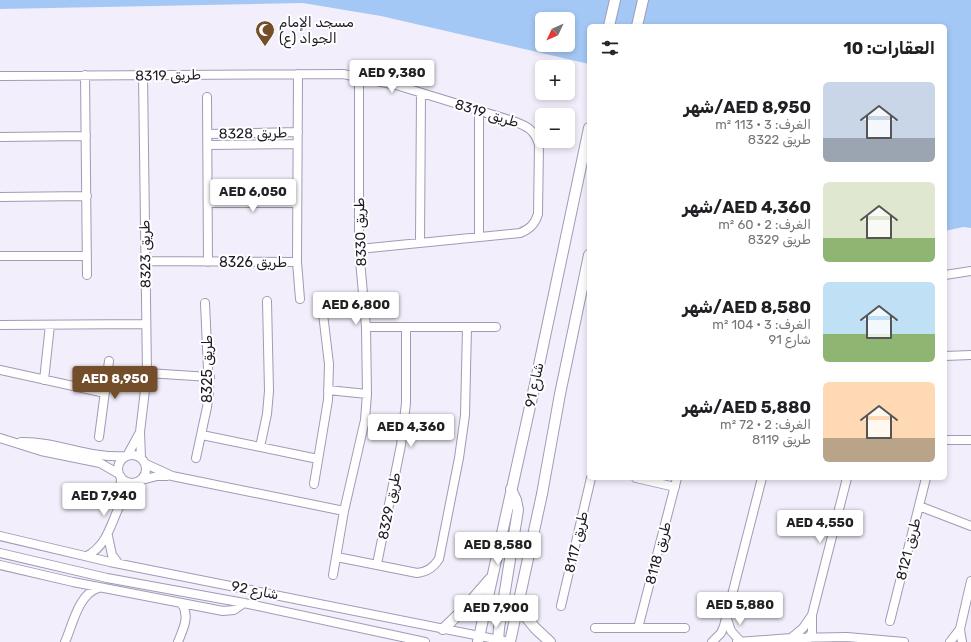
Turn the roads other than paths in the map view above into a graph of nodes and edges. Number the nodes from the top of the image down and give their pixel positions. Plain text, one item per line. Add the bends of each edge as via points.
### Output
1 (615, 0) edge
2 (643, 0) edge
3 (610, 24) edge
4 (637, 24) edge
5 (298, 74) junction
6 (85, 75) junction
7 (143, 75) junction
8 (0, 76) edge
9 (359, 77) junction
10 (421, 93) junction
11 (207, 97) dead end
12 (479, 111) junction
13 (298, 132) junction
14 (208, 134) junction
15 (86, 136) junction
16 (0, 137) edge
17 (587, 137) edge
18 (297, 144) junction
19 (208, 145) junction
20 (0, 196) edge
21 (87, 196) junction
22 (297, 202) junction
23 (208, 203) junction
24 (479, 236) junction
25 (420, 242) junction
26 (359, 249) junction
27 (0, 256) edge
28 (88, 256) junction
29 (146, 261) junction
30 (208, 262) junction
31 (297, 262) junction
32 (587, 265) edge
33 (971, 271) edge
34 (87, 275) dead end
35 (947, 275) edge
36 (321, 297) dead end
37 (300, 300) dead end
38 (267, 301) dead end
39 (205, 303) dead end
40 (146, 324) junction
41 (0, 325) edge
42 (50, 325) junction
43 (366, 327) junction
44 (406, 327) junction
45 (467, 327) junction
46 (496, 327) dead end
47 (971, 355) edge
48 (947, 356) edge
49 (109, 361) dead end
50 (0, 370) edge
51 (147, 373) junction
52 (210, 377) junction
53 (44, 380) junction
54 (328, 390) junction
55 (105, 393) junction
56 (367, 394) junction
57 (140, 432) junction
58 (202, 435) junction
59 (99, 437) dead end
60 (0, 438) edge
61 (947, 440) edge
62 (971, 440) edge
63 (16, 442) junction
64 (260, 447) junction
65 (126, 456) junction
66 (196, 458) dead end
67 (318, 459) junction
68 (144, 461) junction
69 (120, 476) junction
70 (172, 476) junction
71 (591, 480) edge
72 (644, 480) edge
73 (677, 480) edge
74 (761, 480) edge
75 (846, 480) edge
76 (926, 480) edge
77 (139, 481) junction
78 (314, 484) dead end
79 (675, 488) junction
80 (511, 489) junction
81 (120, 506) junction
82 (919, 506) junction
83 (344, 511) junction
84 (971, 526) edge
85 (0, 536) edge
86 (108, 536) junction
87 (0, 553) edge
88 (87, 556) junction
89 (337, 557) junction
90 (118, 563) junction
91 (377, 564) junction
92 (0, 565) edge
93 (333, 575) dead end
94 (490, 579) junction
95 (971, 581) edge
96 (73, 582) junction
97 (99, 588) junction
98 (82, 602) junction
99 (244, 603) junction
100 (182, 604) junction
101 (561, 606) dead end
102 (198, 607) junction
103 (518, 607) junction
104 (812, 615) junction
105 (726, 618) junction
106 (890, 620) dead end
107 (184, 624) junction
108 (595, 628) dead end
109 (638, 628) junction
110 (685, 628) dead end
111 (443, 629) junction
112 (960, 629) junction
113 (791, 638) junction
114 (478, 639) edge
115 (807, 640) edge
116 (498, 641) edge
117 (65, 642) edge
118 (178, 642) edge
119 (425, 642) edge
120 (510, 642) edge
121 (550, 642) edge
122 (712, 642) edge
123 (737, 642) edge
124 (740, 642) edge
125 (904, 642) edge
126 (950, 642) edge
127 (962, 642) edge

1 - 3 street
2 - 4 street
5 - 7 street, طريق 8319
5 - 9 street, طريق 8319 via 343,74
5 - 13 street, طريق 8328
6 - 7 street, طريق 8319
6 - 8 street, طريق 8319
6 - 15 street
7 - 29 street, طريق 8323
9 - 10 street, طريق 8319
9 - 26 street, طريق 8330
10 - 12 street, طريق 8319
10 - 25 street
11 - 14 street, طريق 8326
12 - 24 street
12 - 24 street, طريق 8319 via 525,125 531,129 539,145 536,221 532,227 520,233
13 - 14 street, طريق 8328
13 - 18 street, طريق 8328
14 - 19 street, طريق 8326
15 - 16 street
15 - 21 street
17 - 80 street, شارع 91
18 - 19 street, طريق 8328
18 - 22 street, طريق 8328
19 - 23 street, طريق 8326
20 - 21 street
21 - 28 street
22 - 23 street
22 - 31 street, طريق 8328
23 - 30 street, طريق 8326
24 - 25 street, طريق 8319
25 - 26 street, طريق 8319
26 - 43 street, طريق 8330
27 - 28 street
28 - 34 street
29 - 30 street, طريق 8326
29 - 40 street, طريق 8323
30 - 31 street, طريق 8326
31 - 37 street, طريق 8328
32 - 103 street, شارع 91
33 - 35 street
36 - 54 street via 329,364
38 - 64 street via 269,391
39 - 52 street, طريق 8325
40 - 42 street
40 - 51 street, طريق 8323
41 - 42 street
42 - 53 street
43 - 44 street
43 - 56 street, طريق 8330
44 - 45 street
44 - 91 street, طريق 8329 via 406,403 401,445
45 - 46 street
45 - 91 street via 465,415 439,559 431,569 417,573
47 - 48 street
49 - 55 street
50 - 53 street
51 - 52 street
51 - 57 street, طريق 8323
52 - 58 street, طريق 8325
53 - 55 street
54 - 56 street
54 - 67 street via 325,425
55 - 59 street
56 - 83 street, طريق 8330 via 365,420
57 - 65 street, طريق 8323
57 - 68 street, طريق 8323
58 - 64 street
58 - 66 street, طريق 8325
60 - 63 street
61 - 62 street
63 - 65 street via 34,442 106,457
63 - 69 street via 41,451 100,463
64 - 67 street
65 - 68 street via 133,455
65 - 69 street via 118,466
67 - 78 street
68 - 70 street
68 - 77 street via 146,472
69 - 77 street via 127,482
69 - 81 street
70 - 77 street via 157,476
70 - 83 street
71 - 101 street, طريق 8117
72 - 79 street
73 - 79 street, طريق 8118
74 - 105 street
75 - 104 street
76 - 82 street, طريق 8121
77 - 81 street
79 - 109 street, طريق 8118
80 - 94 street, شارع 91
80 - 116 street via 518,510
81 - 86 street
82 - 84 street
82 - 106 street, طريق 8121
83 - 89 street, طريق 8330
85 - 88 street, شارع 92
86 - 88 street via 96,552
86 - 90 street via 112,555
87 - 99 street, شارع 92 via 106,578
88 - 90 street, شارع 92
89 - 91 street
89 - 93 street, طريق 8330
90 - 111 street, شارع 92
92 - 96 street
94 - 111 street
94 - 114 street, شارع 91
95 - 112 street
96 - 97 street
96 - 98 street via 81,590
97 - 98 street via 88,592
97 - 100 street
98 - 117 street
99 - 102 street via 229,612
99 - 119 street, شارع 92
100 - 102 street
100 - 107 street via 186,614
102 - 107 street
103 - 120 street, شارع 91
103 - 121 street
104 - 113 street via 803,628
104 - 115 street via 813,627
105 - 122 street via 721,633
105 - 124 street via 731,631
107 - 118 street
108 - 109 street
109 - 110 street
111 - 114 street, شارع 92
112 - 126 street
112 - 127 street
113 - 115 street
113 - 124 street
114 - 116 street, شارع 92
115 - 125 street via 847,637
116 - 120 street, شارع 92
123 - 124 street

